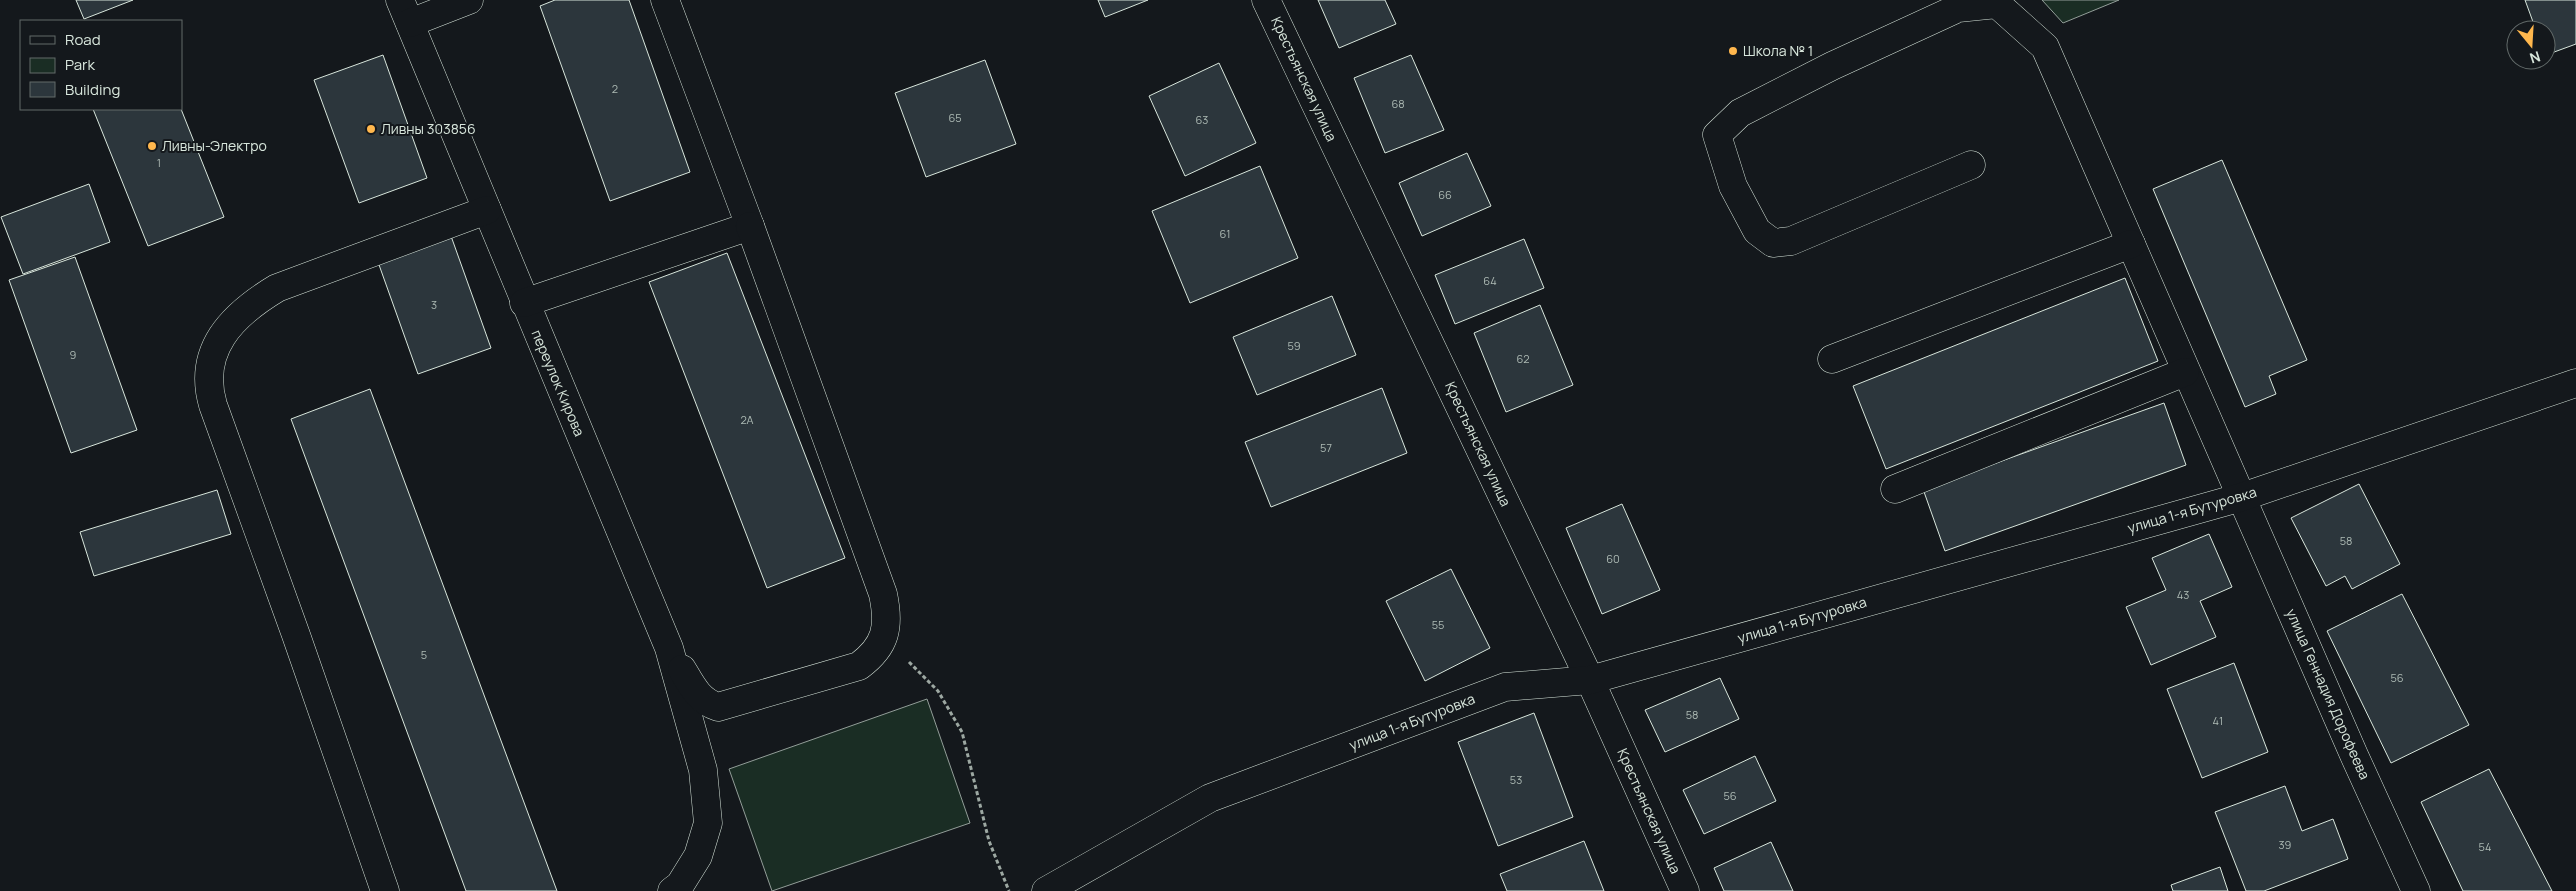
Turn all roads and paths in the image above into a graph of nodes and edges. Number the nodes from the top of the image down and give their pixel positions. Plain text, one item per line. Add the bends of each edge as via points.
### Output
1 (469, 0) edge
2 (665, 0) edge
3 (1266, 0) edge
4 (405, 12) edge
5 (1971, 165) dead end
6 (487, 210) junction
7 (750, 226) junction
8 (2131, 244) junction
9 (524, 302) junction
10 (1832, 359) dead end
11 (2185, 372) junction
12 (2576, 383) edge
13 (1895, 489) dead end
14 (2242, 497) junction
15 (884, 636) junction
16 (670, 648) junction
17 (1590, 680) junction
18 (385, 891) edge
19 (672, 891) edge
20 (1009, 891) edge
21 (1046, 891) edge
22 (1685, 891) edge
23 (2416, 891) edge

1 - 4 street
2 - 7 street
3 - 17 street, Крестьянская улица
4 - 6 street, переулок Кирова
5 - 8 street, улица Геннадия Дорофеева via 1791,241 1772,243 1757,231 1733,186 1718,135 1740,113 1841,62 1958,8 1996,4 2044,47
6 - 9 street, переулок Кирова
6 - 18 street via 277,288 234,321 213,352 208,370 208,388 213,405
7 - 9 street
7 - 15 street via 883,594 887,616
8 - 10 street
8 - 11 street, улица Геннадия Дорофеева
9 - 16 street, переулок Кирова
11 - 13 street
11 - 14 street, улица Геннадия Дорофеева
12 - 14 street, улица 1-я Бутуровка
14 - 17 street, улица 1-я Бутуровка
14 - 23 street, улица Геннадия Дорофеева
15 - 16 street via 874,655 859,666 718,707 706,703 694,689
15 - 20 path via 938,691 962,732 989,841
16 - 19 street, переулок Кирова via 703,770 708,823 698,856 680,885
17 - 21 street, улица 1-я Бутуровка via 1505,687 1210,798
17 - 22 street, Крестьянская улица

